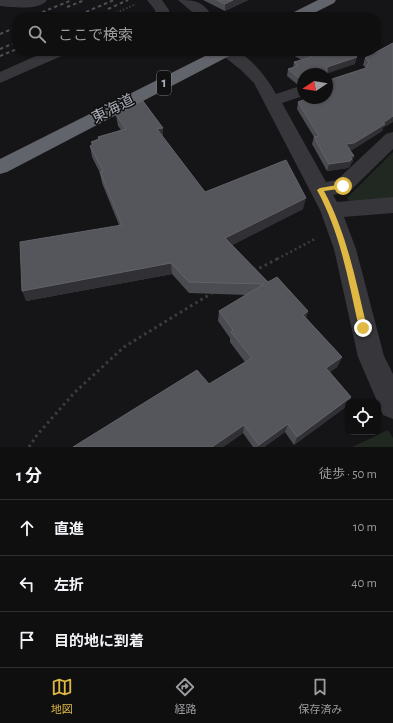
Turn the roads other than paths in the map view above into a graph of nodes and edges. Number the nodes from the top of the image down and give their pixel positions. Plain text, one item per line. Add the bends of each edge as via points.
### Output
1 (40, 0) edge
2 (154, 0) edge
3 (185, 0) edge
4 (329, 0) edge
5 (0, 2) edge
6 (200, 9) edge
7 (162, 12) edge
8 (305, 12) edge
9 (49, 56) edge
10 (216, 56) edge
11 (232, 56) edge
12 (0, 78) edge
13 (297, 92) edge
14 (272, 100) junction
15 (393, 138) edge
16 (0, 167) edge
17 (320, 190) junction
18 (393, 205) edge
19 (334, 218) junction
20 (393, 405) edge

1 - 5 street via 30,3
2 - 7 street
3 - 6 street
4 - 8 highway
9 - 12 street
10 - 16 highway, 東海道 / 1
11 - 14 street via 255,74
13 - 14 street
14 - 17 street
15 - 17 street via 343,186
17 - 19 street
18 - 19 street
19 - 20 street via 345,249 371,357

